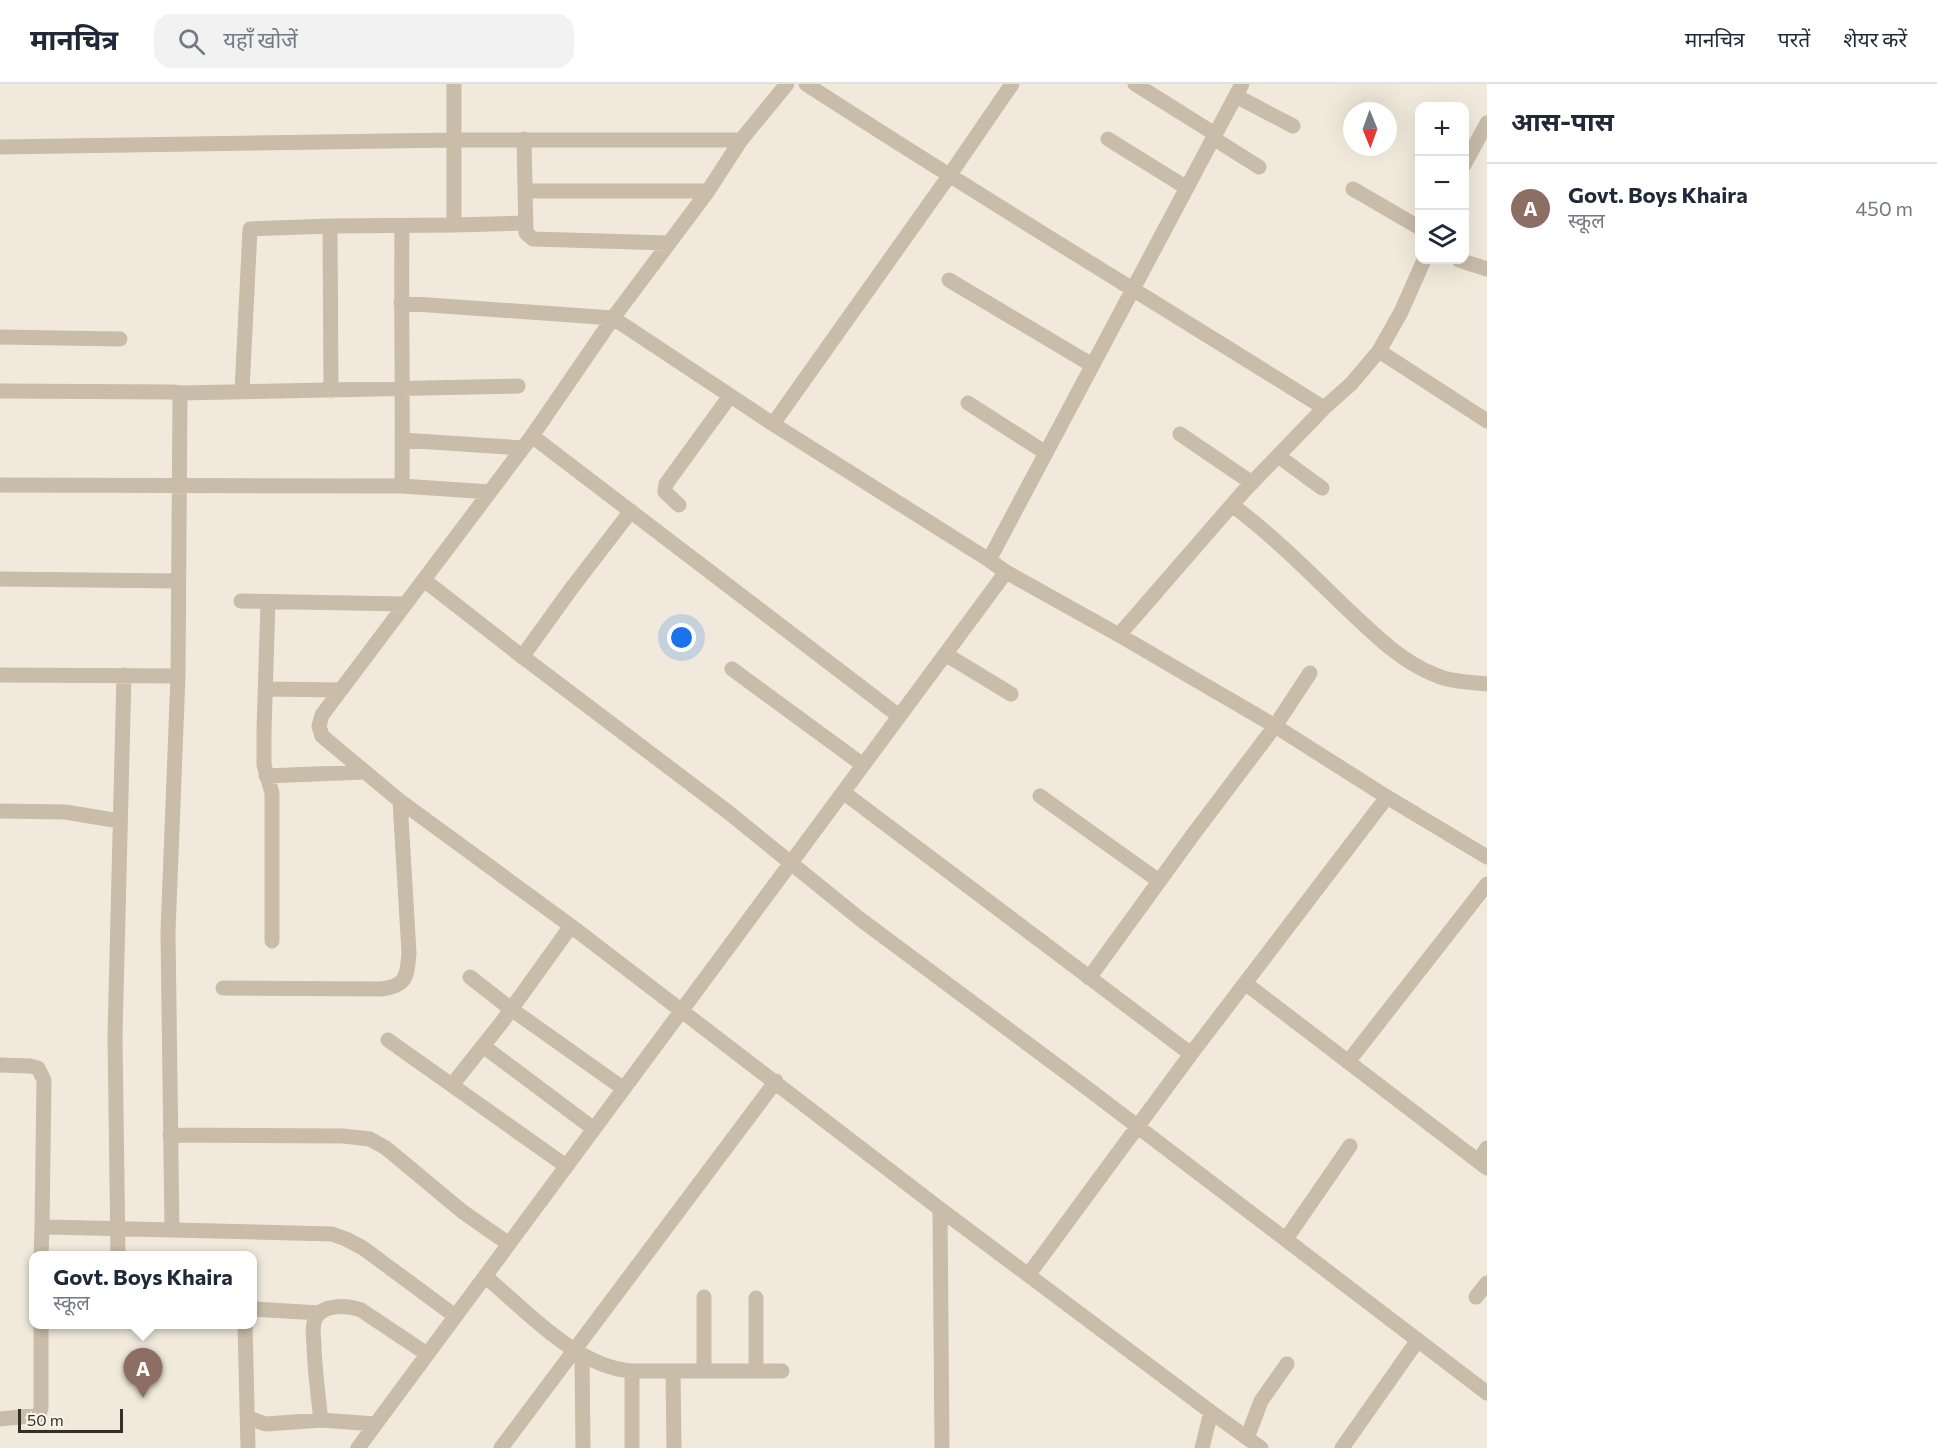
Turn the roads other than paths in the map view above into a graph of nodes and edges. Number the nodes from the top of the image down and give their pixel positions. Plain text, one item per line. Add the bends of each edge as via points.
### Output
1 (454, 84) edge
2 (787, 84) edge
3 (806, 84) edge
4 (1012, 84) edge
5 (1135, 84) edge
6 (1239, 90) edge
7 (1487, 123) edge
8 (1293, 126) dead end
9 (1214, 136) junction
10 (524, 139) junction
11 (1108, 139) dead end
12 (454, 140) junction
13 (741, 140) junction
14 (0, 147) edge
15 (1469, 156) edge
16 (1259, 167) dead end
17 (949, 177) junction
18 (1187, 188) junction
19 (1353, 189) dead end
20 (525, 191) junction
21 (708, 191) junction
22 (526, 223) junction
23 (454, 225) junction
24 (330, 226) junction
25 (402, 226) junction
26 (1415, 226) edge
27 (669, 243) junction
28 (1469, 263) edge
29 (1422, 264) edge
30 (1487, 268) edge
31 (949, 280) dead end
32 (1134, 289) junction
33 (401, 303) junction
34 (613, 318) junction
35 (0, 337) edge
36 (120, 339) dead end
37 (1379, 351) junction
38 (1092, 365) junction
39 (518, 386) dead end
40 (403, 389) junction
41 (0, 391) edge
42 (242, 391) junction
43 (331, 391) junction
44 (180, 393) junction
45 (730, 396) junction
46 (968, 403) dead end
47 (1324, 408) junction
48 (1487, 421) edge
49 (773, 424) junction
50 (1180, 435) dead end
51 (402, 440) junction
52 (528, 442) junction
53 (1046, 453) junction
54 (1278, 456) junction
55 (1252, 483) junction
56 (0, 485) edge
57 (180, 485) junction
58 (402, 486) junction
59 (1322, 488) dead end
60 (490, 492) junction
61 (679, 505) dead end
62 (1232, 505) junction
63 (631, 511) junction
64 (989, 560) junction
65 (1006, 572) junction
66 (0, 579) edge
67 (424, 579) junction
68 (178, 581) junction
69 (241, 602) dead end
70 (268, 602) junction
71 (405, 604) junction
72 (1119, 635) junction
73 (945, 654) junction
74 (522, 657) junction
75 (732, 669) dead end
76 (1310, 673) dead end
77 (0, 675) edge
78 (124, 675) junction
79 (178, 676) junction
80 (1487, 684) edge
81 (265, 689) junction
82 (341, 690) junction
83 (1011, 694) dead end
84 (899, 716) junction
85 (1275, 726) junction
86 (863, 765) junction
87 (365, 772) junction
88 (266, 776) junction
89 (843, 792) junction
90 (1040, 796) dead end
91 (1387, 797) junction
92 (400, 801) junction
93 (0, 812) edge
94 (120, 821) junction
95 (1487, 857) edge
96 (790, 864) junction
97 (1159, 881) junction
98 (1487, 884) edge
99 (571, 926) junction
100 (272, 941) dead end
101 (470, 977) dead end
102 (1089, 978) junction
103 (1245, 983) junction
104 (223, 988) dead end
105 (511, 1009) junction
106 (682, 1010) junction
107 (388, 1040) dead end
108 (483, 1046) junction
109 (1191, 1054) junction
110 (1348, 1062) junction
111 (0, 1065) edge
112 (776, 1082) junction
113 (452, 1085) junction
114 (624, 1089) junction
115 (1137, 1128) junction
116 (594, 1129) junction
117 (170, 1135) junction
118 (1350, 1146) dead end
119 (1484, 1159) edge
120 (566, 1166) junction
121 (940, 1209) junction
122 (42, 1228) junction
123 (117, 1230) junction
124 (172, 1230) junction
125 (1286, 1239) junction
126 (509, 1244) junction
127 (40, 1251) edge
128 (118, 1251) edge
129 (1029, 1274) junction
130 (485, 1276) junction
131 (1487, 1283) edge
132 (1476, 1297) dead end
133 (704, 1298) dead end
134 (756, 1298) dead end
135 (257, 1309) edge
136 (320, 1313) junction
137 (455, 1316) junction
138 (41, 1329) edge
139 (245, 1329) edge
140 (1418, 1340) junction
141 (578, 1353) junction
142 (427, 1354) junction
143 (1287, 1364) dead end
144 (632, 1371) junction
145 (673, 1371) junction
146 (704, 1371) junction
147 (756, 1371) junction
148 (782, 1371) dead end
149 (1487, 1393) edge
150 (1211, 1412) junction
151 (248, 1418) junction
152 (0, 1419) edge
153 (321, 1420) junction
154 (375, 1424) junction
155 (1256, 1445) edge
156 (248, 1448) edge
157 (358, 1448) edge
158 (501, 1448) edge
159 (583, 1448) edge
160 (632, 1448) edge
161 (674, 1448) edge
162 (942, 1448) edge
163 (1202, 1448) edge
164 (1342, 1448) edge

1 - 12 street
2 - 13 street
3 - 17 street
4 - 17 street
5 - 9 street
6 - 8 street
6 - 9 street
7 - 15 street
9 - 16 street
9 - 18 street
10 - 12 street
10 - 13 street
10 - 20 street
11 - 18 street
12 - 14 street
12 - 23 street
13 - 21 street
17 - 32 street
17 - 49 street
18 - 32 street
19 - 26 street
20 - 21 street
20 - 22 street
21 - 27 street
22 - 23 street
22 - 27 street via 526,233 533,239
23 - 25 street
24 - 25 street
24 - 42 street via 249,230
24 - 43 street
25 - 33 street
27 - 34 street
28 - 30 street
29 - 37 street
31 - 38 street
32 - 38 street
32 - 47 street
33 - 34 street
33 - 40 street
34 - 45 street
34 - 52 street
35 - 36 street
37 - 47 street
37 - 48 street
38 - 53 street
39 - 40 street
40 - 43 street
40 - 51 street
41 - 44 street
42 - 43 street
42 - 44 street
44 - 57 street
45 - 49 street
45 - 61 street via 666,484 665,492
46 - 53 street
47 - 54 street
49 - 64 street
50 - 55 street
51 - 52 street
51 - 58 street
52 - 60 street
52 - 63 street
53 - 64 street
54 - 55 street
54 - 59 street
55 - 62 street
56 - 57 street
57 - 58 street
57 - 68 street
58 - 60 street
60 - 67 street
62 - 72 street
62 - 80 street via 1401,657 1448,680
63 - 74 street
63 - 84 street
64 - 65 street
65 - 72 street
65 - 73 street
66 - 68 street
67 - 71 street
67 - 74 street
68 - 79 street
69 - 70 street
70 - 71 street
70 - 81 street
71 - 82 street
72 - 85 street
73 - 83 street
73 - 84 street
74 - 96 street via 728,812
75 - 86 street
76 - 85 street
77 - 78 street
78 - 79 street
78 - 94 street
79 - 117 street via 168,932
81 - 82 street
81 - 88 street
82 - 87 street via 322,715 319,726 330,744
84 - 86 street
85 - 91 street
85 - 97 street
86 - 89 street
87 - 88 street
87 - 92 street
88 - 100 street via 272,793
89 - 96 street
89 - 102 street
90 - 97 street
91 - 95 street
91 - 103 street
92 - 99 street
92 - 104 street via 409,953 404,981 381,989
93 - 94 street via 65,812
94 - 123 street via 115,1036
96 - 106 street
96 - 115 street
97 - 102 street
98 - 110 street
99 - 105 street
99 - 106 street
101 - 105 street
102 - 109 street
103 - 109 street
103 - 110 street
105 - 108 street
105 - 114 street
106 - 112 street
106 - 114 street
107 - 113 street
108 - 113 street
108 - 116 street
109 - 115 street
110 - 119 street
111 - 122 street via 38,1068 44,1080
112 - 121 street
112 - 141 street
113 - 120 street
114 - 116 street
115 - 125 street
115 - 129 street
116 - 120 street
117 - 124 street
117 - 126 street via 370,1139
118 - 125 street
120 - 126 street
121 - 129 street
121 - 162 street
122 - 123 street
122 - 127 street
123 - 124 street
123 - 128 street
124 - 137 street via 332,1234 380,1260
125 - 140 street
126 - 130 street
129 - 150 street
130 - 137 street
130 - 141 street
131 - 132 street
133 - 146 street
134 - 147 street
135 - 136 street
136 - 142 street via 343,1306 361,1310
136 - 153 street via 314,1322 314,1333
137 - 142 street
138 - 152 street via 39,1415
139 - 151 street
140 - 149 street
140 - 164 street
141 - 144 street via 600,1365
141 - 158 street
141 - 159 street
142 - 154 street
143 - 155 street via 1261,1401
144 - 145 street
144 - 160 street
145 - 146 street
145 - 161 street
146 - 147 street
147 - 148 street
150 - 155 street
150 - 163 street
151 - 153 street via 266,1424
151 - 156 street
153 - 154 street
154 - 157 street

